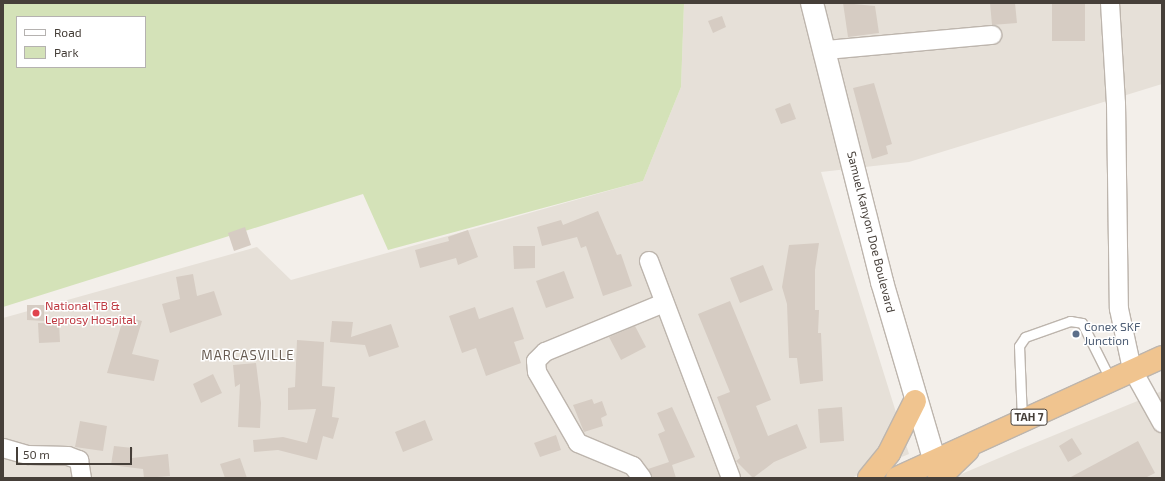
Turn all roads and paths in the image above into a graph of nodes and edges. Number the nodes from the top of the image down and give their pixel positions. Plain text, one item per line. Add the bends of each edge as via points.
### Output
1 (812, 3) edge
2 (1110, 3) edge
3 (992, 35) dead end
4 (827, 50) junction
5 (649, 261) dead end
6 (664, 303) junction
7 (1162, 357) edge
8 (1132, 369) junction
9 (1110, 379) junction
10 (915, 401) junction
11 (1022, 420) junction
12 (1162, 423) edge
13 (3, 448) edge
14 (937, 469) edge
15 (82, 478) edge
16 (642, 478) edge
17 (731, 478) edge
18 (869, 478) edge
19 (896, 478) edge

1 - 4 street, Samuel Kanyon Doe Boulevard
2 - 8 street via 1116,103 1119,309
3 - 4 street
4 - 10 street, Samuel Kanyon Doe Boulevard
5 - 6 street
6 - 16 street via 545,352 536,361 537,372 578,443 633,466
6 - 17 street
7 - 8 highway, TAH 7
8 - 9 highway, TAH 7
8 - 12 street
9 - 11 highway, TAH 7
9 - 11 lane via 1082,322 1070,321 1025,337 1019,346
10 - 14 street, Samuel Kanyon Doe Boulevard
10 - 18 highway via 889,453
11 - 14 highway, TAH 7 via 979,440
13 - 15 street via 28,455 68,456 79,460
14 - 19 highway

